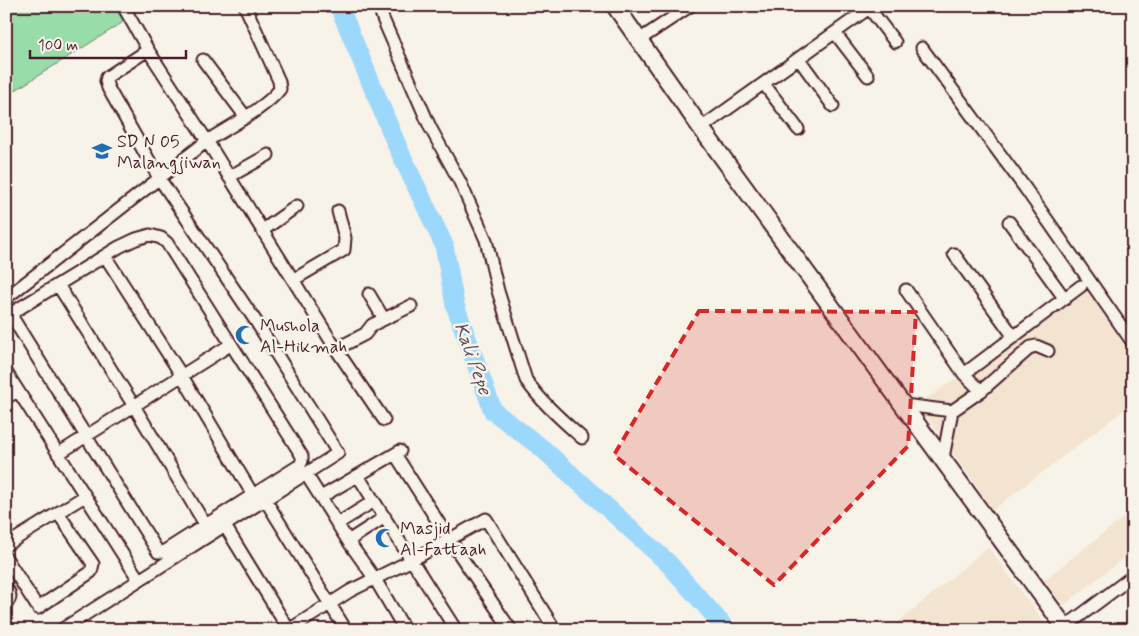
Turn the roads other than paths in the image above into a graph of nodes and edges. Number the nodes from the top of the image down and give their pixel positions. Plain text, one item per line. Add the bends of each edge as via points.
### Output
1 (123, 6) edge
2 (245, 6) edge
3 (380, 6) edge
4 (690, 6) edge
5 (618, 7) edge
6 (870, 7) edge
7 (835, 34) junction
8 (639, 40) junction
9 (895, 42) dead end
10 (922, 48) dead end
11 (148, 50) junction
12 (798, 59) junction
13 (202, 60) dead end
14 (868, 76) dead end
15 (764, 84) junction
16 (834, 106) dead end
17 (245, 116) junction
18 (701, 128) junction
19 (798, 129) dead end
20 (207, 141) junction
21 (268, 155) dead end
22 (229, 177) junction
23 (159, 178) junction
24 (297, 206) dead end
25 (338, 212) dead end
26 (1009, 222) dead end
27 (263, 230) junction
28 (954, 254) dead end
29 (105, 256) junction
30 (293, 280) junction
31 (58, 285) junction
32 (1081, 286) dead end
33 (906, 290) dead end
34 (369, 294) dead end
35 (6, 298) edge
36 (1065, 299) junction
37 (411, 306) dead end
38 (384, 319) junction
39 (1014, 337) junction
40 (1133, 342) edge
41 (230, 345) junction
42 (336, 349) junction
43 (1048, 351) dead end
44 (6, 372) edge
45 (964, 374) junction
46 (182, 376) junction
47 (17, 391) junction
48 (981, 391) junction
49 (6, 398) edge
50 (904, 405) junction
51 (134, 406) junction
52 (952, 411) junction
53 (384, 420) dead end
54 (87, 436) junction
55 (582, 438) dead end
56 (58, 454) junction
57 (943, 458) junction
58 (306, 474) junction
59 (358, 476) junction
60 (253, 495) junction
61 (85, 496) junction
62 (321, 498) junction
63 (266, 500) junction
64 (374, 501) junction
65 (58, 513) junction
66 (385, 517) junction
67 (337, 524) junction
68 (206, 526) junction
69 (225, 526) junction
70 (449, 539) junction
71 (348, 541) junction
72 (6, 545) edge
73 (6, 558) edge
74 (412, 560) junction
75 (1133, 576) edge
76 (375, 579) junction
77 (138, 580) junction
78 (6, 588) edge
79 (6, 603) edge
80 (330, 604) junction
81 (1066, 628) edge
82 (62, 630) edge
83 (289, 630) edge
84 (346, 630) edge
85 (405, 630) edge
86 (456, 630) edge
87 (511, 630) edge
88 (552, 630) edge

1 - 11 street
2 - 17 street via 280,89
3 - 55 street via 430,127 486,240 526,380 561,420
4 - 8 street
5 - 8 main road
6 - 7 street
6 - 9 street
7 - 12 street
7 - 14 street
8 - 18 main road
10 - 40 street
11 - 20 street
11 - 23 street via 106,81
12 - 15 street
12 - 16 street
13 - 17 street
15 - 18 street
15 - 19 street
17 - 20 street
18 - 50 main road
20 - 22 street
20 - 23 street
21 - 22 street
22 - 27 street
23 - 35 street
23 - 58 street via 257,323 338,453
24 - 27 street
25 - 30 street via 345,238 344,250
26 - 36 street
27 - 30 street
28 - 39 street
29 - 31 street
29 - 41 street via 136,239 150,235 161,238
29 - 46 street
30 - 42 street
31 - 51 street
31 - 54 street via 12,317
32 - 36 street
33 - 45 street
34 - 38 street
36 - 39 street
37 - 38 street
38 - 42 street via 372,325 365,334
39 - 45 street
41 - 46 street
41 - 60 street via 302,456 300,464
42 - 53 street
43 - 48 street via 1031,347
44 - 47 street
45 - 48 street
46 - 51 street
46 - 60 street
47 - 49 street
47 - 56 street
48 - 52 street
50 - 52 street
50 - 57 main road
51 - 54 street
51 - 68 street
52 - 57 street
54 - 56 street
54 - 68 street via 158,552
56 - 61 street
57 - 81 main road
58 - 62 street
58 - 63 street
59 - 62 street
59 - 64 street
59 - 70 street via 397,453
60 - 68 street
61 - 65 street
61 - 77 street
62 - 67 street
63 - 69 street
63 - 80 street
64 - 66 street
64 - 67 street
65 - 72 street
65 - 73 street via 93,564 91,572 38,608
66 - 71 street
66 - 74 street
67 - 71 street
69 - 77 street
69 - 83 street
70 - 74 street
70 - 87 street
70 - 88 street via 486,519 552,625
71 - 76 street
74 - 76 street
74 - 86 street
75 - 81 street
76 - 80 street
76 - 85 street
77 - 82 street
78 - 79 street via 10,592
80 - 83 street
80 - 84 street

